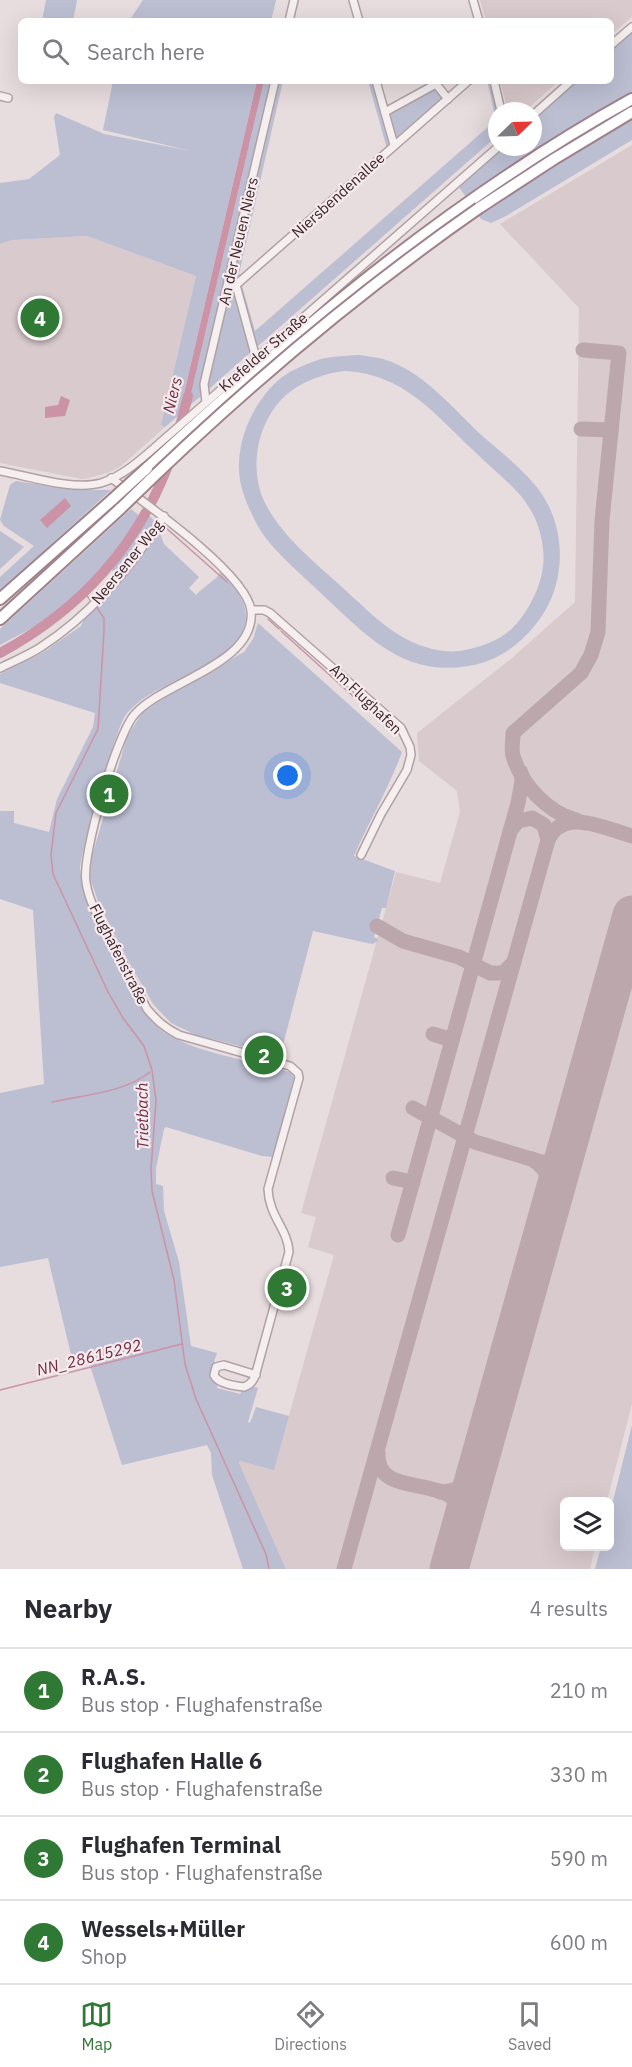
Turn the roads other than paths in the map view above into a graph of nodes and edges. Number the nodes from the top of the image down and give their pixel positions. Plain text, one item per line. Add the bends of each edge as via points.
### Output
1 (294, 0) edge
2 (353, 0) edge
3 (473, 0) edge
4 (290, 18) edge
5 (358, 18) edge
6 (478, 18) edge
7 (632, 27) edge
8 (614, 42) edge
9 (274, 84) edge
10 (377, 84) edge
11 (465, 84) edge
12 (495, 84) edge
13 (568, 84) edge
14 (0, 96) edge
15 (8, 98) dead end
16 (448, 99) junction
17 (632, 99) edge
18 (499, 102) edge
19 (542, 108) edge
20 (385, 112) junction
21 (632, 112) edge
22 (394, 146) junction
23 (488, 156) edge
24 (476, 203) junction
25 (236, 285) junction
26 (227, 288) junction
27 (256, 358) junction
28 (206, 402) junction
29 (0, 471) edge
30 (111, 478) junction
31 (161, 514) junction
32 (0, 599) edge
33 (251, 610) junction
34 (0, 619) edge
35 (0, 668) edge
36 (361, 855) dead end
37 (256, 1375) junction

1 - 4 street
2 - 5 street
3 - 6 street
7 - 8 street
9 - 26 street, An der Neuen Niers
10 - 20 street
11 - 16 street, Niersbendenallee
12 - 18 street
13 - 19 street
14 - 15 street
16 - 20 street via 436,84
16 - 22 street, Niersbendenallee
17 - 24 highway via 543,152
20 - 22 street
21 - 24 highway
22 - 25 street, Niersbendenallee
23 - 27 street, Krefelder Straße
24 - 32 highway, bridge via 387,261 304,328
24 - 34 highway, bridge via 321,327
25 - 26 street, Niersbendenallee
25 - 27 street
26 - 28 street, An der Neuen Niers via 204,384
27 - 28 street, Krefelder Straße
28 - 30 street, Krefelder Straße via 130,467
29 - 30 street, Krefelder Straße via 74,484
30 - 31 street
31 - 33 street via 229,575 242,590
31 - 35 street, Neersener Weg via 123,572 89,608 41,647
33 - 36 street, Am Flughafen via 270,613 401,728 410,747 407,770
33 - 37 street, Flughafenstraße via 248,632 237,649 145,703 132,716 105,788 87,855 85,879 98,916 155,1019 179,1035 290,1066 298,1073 268,1189 270,1206 289,1252
37 - 37 street via 244,1387 220,1381 214,1375 216,1367 224,1365

